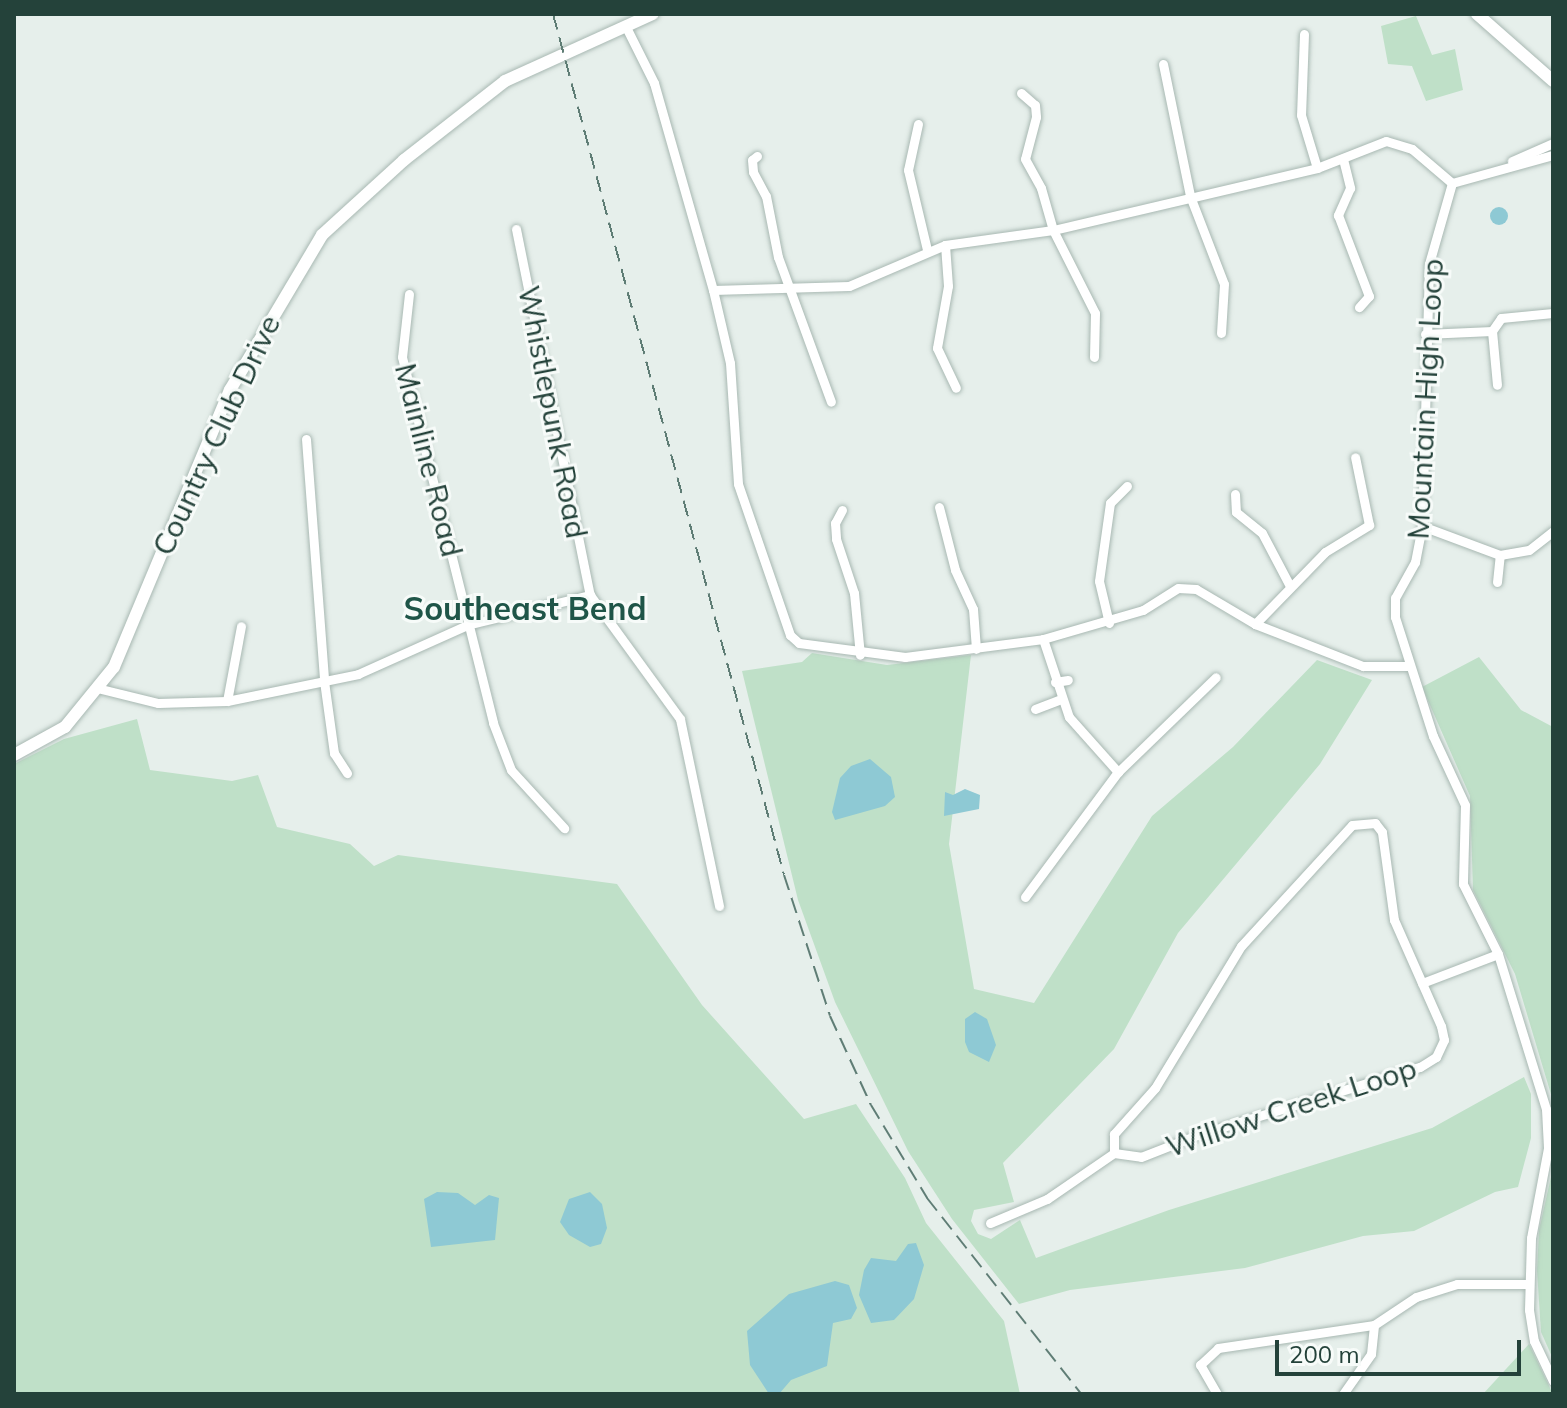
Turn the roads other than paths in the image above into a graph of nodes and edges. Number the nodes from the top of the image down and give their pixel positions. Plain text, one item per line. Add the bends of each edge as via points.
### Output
1 (653, 14) edge
2 (1477, 14) edge
3 (625, 25) junction
4 (1304, 34) dead end
5 (1163, 64) dead end
6 (1553, 81) edge
7 (1021, 93) dead end
8 (918, 124) dead end
9 (1553, 143) edge
10 (1553, 155) edge
11 (757, 156) dead end
12 (1343, 159) junction
13 (1317, 168) junction
14 (1498, 168) junction
15 (1452, 183) junction
16 (1190, 196) junction
17 (516, 229) dead end
18 (1053, 230) junction
19 (945, 245) junction
20 (927, 250) junction
21 (789, 289) junction
22 (713, 290) junction
23 (409, 294) dead end
24 (1359, 307) dead end
25 (1553, 313) edge
26 (1492, 331) junction
27 (1221, 333) dead end
28 (1425, 334) junction
29 (1094, 357) dead end
30 (1497, 385) dead end
31 (956, 388) dead end
32 (831, 402) dead end
33 (306, 439) dead end
34 (1355, 457) dead end
35 (1127, 486) dead end
36 (1235, 494) dead end
37 (939, 507) dead end
38 (842, 510) dead end
39 (1422, 526) junction
40 (1553, 531) edge
41 (1500, 555) junction
42 (1497, 582) dead end
43 (1290, 586) junction
44 (590, 595) junction
45 (1109, 623) junction
46 (1255, 624) junction
47 (467, 625) junction
48 (241, 626) dead end
49 (1043, 639) junction
50 (976, 649) junction
51 (860, 655) junction
52 (1409, 666) junction
53 (1216, 677) dead end
54 (1068, 680) dead end
55 (324, 681) junction
56 (1055, 682) junction
57 (101, 689) junction
58 (1061, 699) junction
59 (227, 701) junction
60 (1035, 709) dead end
61 (14, 755) edge
62 (1118, 772) junction
63 (347, 773) dead end
64 (564, 828) dead end
65 (1025, 897) dead end
66 (719, 906) dead end
67 (1498, 954) junction
68 (1422, 983) junction
69 (1114, 1153) junction
70 (990, 1223) dead end
71 (1529, 1284) junction
72 (1374, 1325) junction
73 (1553, 1381) edge
74 (1217, 1394) edge
75 (1343, 1394) edge

1 - 3 street, Country Club Drive
2 - 6 street
3 - 22 street via 654,83
3 - 57 street, Country Club Drive via 539,62 470,105 322,235 230,390
4 - 13 street via 1301,115
5 - 16 street
7 - 18 street via 1035,105 1036,117 1025,159 1044,196
8 - 20 street via 908,170
9 - 14 street
10 - 14 street
11 - 21 street via 753,172 766,196
12 - 13 street
12 - 15 street via 1386,141 1400,143
12 - 24 street via 1350,188 1338,215 1369,296
13 - 16 street
14 - 15 street
15 - 28 street, Mountain High Loop via 1429,264
16 - 18 street
16 - 27 street via 1224,284
17 - 44 street, Whistlepunk Road
18 - 19 street
18 - 29 street via 1095,313
19 - 20 street
19 - 31 street via 948,286 937,348
20 - 21 street via 849,286
21 - 22 street
21 - 32 street
22 - 51 street via 730,363 738,484 790,635 799,643
23 - 47 street, Mainline Road via 402,357
25 - 26 street via 1501,318
26 - 28 street
26 - 30 street
28 - 39 street, Mountain High Loop
33 - 55 street
34 - 43 street via 1369,525 1325,552
35 - 45 street via 1110,503 1099,581
36 - 43 street via 1236,512 1262,533
37 - 50 street via 955,570 973,609
38 - 51 street via 835,523 836,539 854,593
39 - 41 street
39 - 52 street, Mountain High Loop via 1415,562 1395,598
40 - 41 street via 1529,550
41 - 42 street
43 - 46 street
44 - 47 street
44 - 66 street via 680,719
45 - 46 street via 1178,588 1196,589
45 - 49 street
46 - 52 street via 1363,666
47 - 55 street via 358,674
47 - 64 street, Mainline Road via 511,770
48 - 59 street
49 - 50 street
49 - 56 street
50 - 51 street via 905,657
52 - 67 street, Mountain High Loop via 1465,805 1463,884
53 - 62 street
54 - 56 street
55 - 59 street
55 - 63 street via 334,753
56 - 58 street
57 - 59 street via 158,703
57 - 61 street, Country Club Drive via 65,727
58 - 60 street
58 - 62 street via 1085,739
62 - 65 street
67 - 68 street
67 - 71 street, Mountain High Loop via 1549,1132 1531,1238
68 - 69 street, Willow Creek Loop via 1444,1040 1427,1063 1141,1157
68 - 69 street, Willow Creek Loop via 1394,920 1382,832 1375,823 1361,821 1241,946 1155,1088 1114,1134
69 - 70 street via 1047,1199
71 - 72 street via 1482,1281 1435,1289
71 - 73 street, Mountain High Loop via 1534,1341
72 - 74 street via 1209,1352 1200,1365 1201,1375
72 - 75 street via 1371,1354

